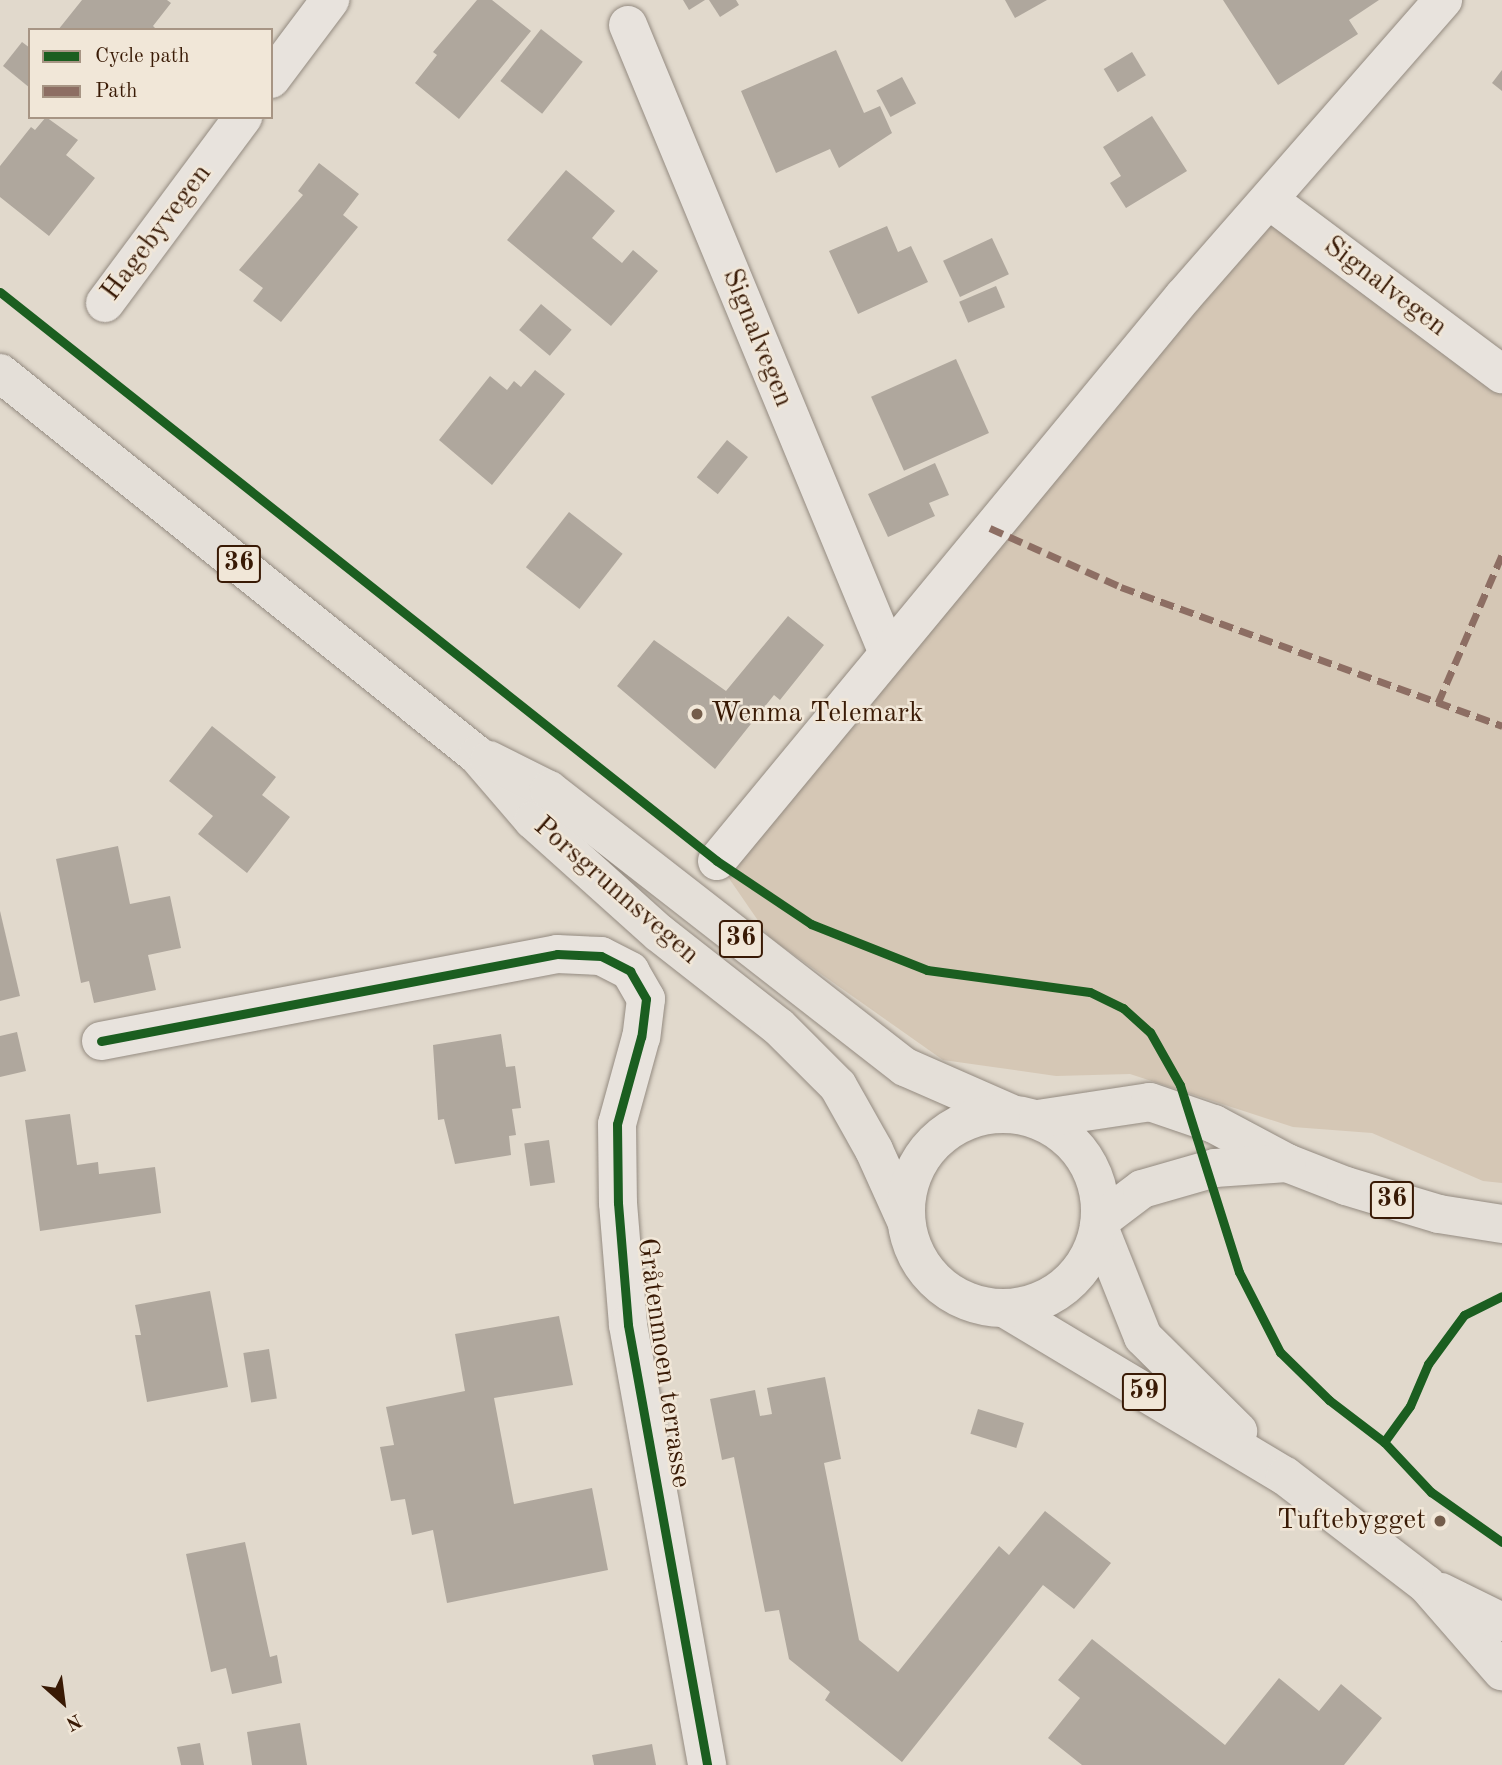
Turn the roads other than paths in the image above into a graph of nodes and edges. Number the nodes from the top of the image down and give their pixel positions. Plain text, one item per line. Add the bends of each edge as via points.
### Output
1 (330, 0) edge
2 (1443, 0) edge
3 (628, 25) dead end
4 (273, 76) edge
5 (242, 119) edge
6 (1269, 200) junction
7 (105, 303) dead end
8 (0, 373) edge
9 (1502, 374) edge
10 (887, 651) junction
11 (477, 755) junction
12 (717, 861) dead end
13 (101, 1041) dead end
14 (1024, 1116) junction
15 (1286, 1163) junction
16 (906, 1221) junction
17 (1100, 1224) junction
18 (1502, 1224) edge
19 (1004, 1308) junction
20 (1284, 1476) junction
21 (1426, 1584) junction
22 (1502, 1622) edge
23 (1502, 1671) edge
24 (707, 1765) edge

1 - 4 street
2 - 6 street
3 - 10 street, Signalvegen
5 - 7 street, Hagebyvegen
6 - 9 street, Signalvegen
6 - 10 street
8 - 11 main road, Porsgrunnsvegen / 36
10 - 12 street
11 - 14 main road, Porsgrunnsvegen / 36 via 549,790 905,1067
11 - 16 main road, Porsgrunnsvegen / 36 via 533,820 659,933 779,1027 838,1086
13 - 24 street, Gråtenmoen terrasse via 558,954 601,956 630,971 646,999 641,1037 617,1124 628,1325
14 - 15 main road, 36 via 1150,1102 1214,1125
14 - 16 main road, Porsgrunnsvegen / 36 via 956,1125 933,1142 916,1165 907,1193
14 - 17 main road, Porsgrunnsvegen / 36 via 1063,1134 1082,1154 1094,1177
15 - 17 main road, 36 via 1215,1168 1142,1189
15 - 18 main road, 36 via 1439,1214
16 - 19 main road, Porsgrunnsvegen / 36 via 913,1249 928,1273 950,1293 976,1304
17 - 19 main road, Porsgrunnsvegen / 36 via 1091,1252 1061,1288 1032,1304
17 - 20 main road, Porsgrunnsvegen / 59 via 1143,1337
19 - 20 main road, Porsgrunnsvegen / 59
20 - 21 main road, Porsgrunnsvegen / 59
21 - 22 main road, Porsgrunnsvegen / 59
21 - 23 main road, Porsgrunnsvegen / 59

